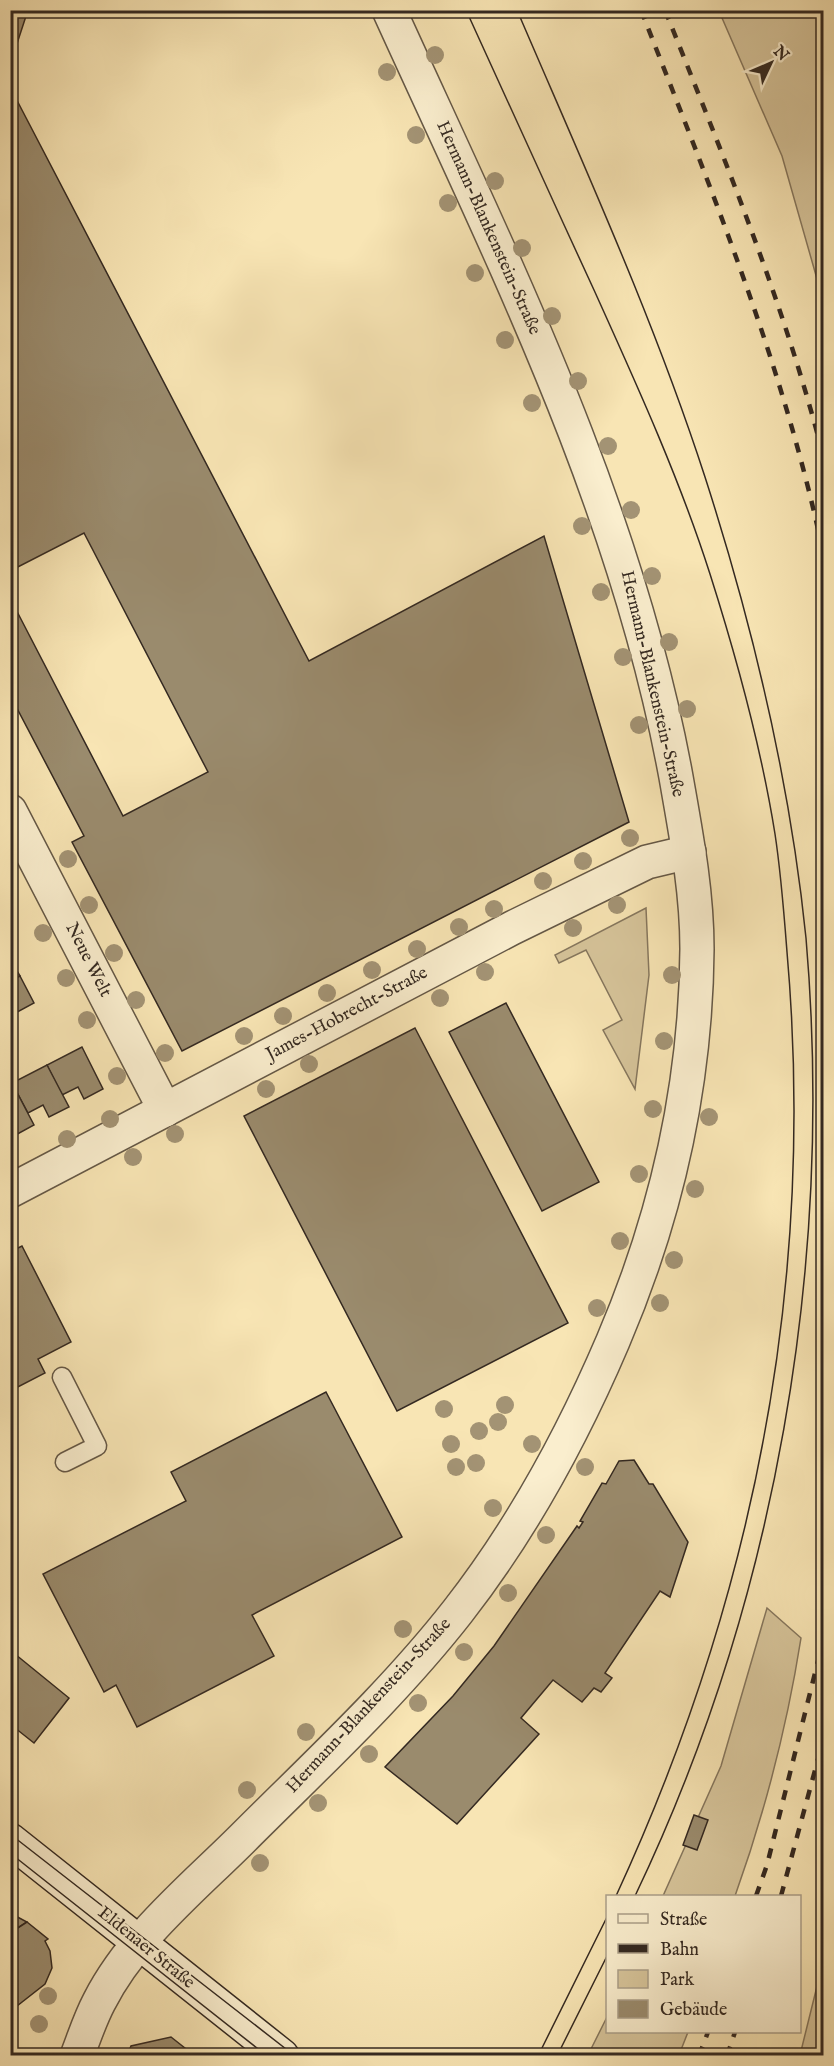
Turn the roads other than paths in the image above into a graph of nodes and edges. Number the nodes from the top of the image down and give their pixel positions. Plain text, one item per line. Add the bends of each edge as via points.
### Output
1 (389, 10) edge
2 (10, 811) edge
3 (689, 852) junction
4 (165, 1110) junction
5 (10, 1191) edge
6 (62, 1377) dead end
7 (65, 1462) dead end
8 (10, 1840) edge
9 (140, 1942) junction
10 (77, 2055) edge
11 (282, 2055) edge

1 - 3 street, Hermann-Blankenstein-Straße via 527,312 604,504 645,639 668,733
2 - 4 street, Neue Welt
3 - 4 street, James-Hobrecht-Straße via 647,862 512,928
3 - 9 street, Hermann-Blankenstein-Straße via 696,926 693,1042 674,1161 635,1290 581,1413 525,1515 435,1639 368,1713
4 - 5 street, James-Hobrecht-Straße
6 - 7 lane via 96,1446
8 - 9 street, Eldenaer Straße
9 - 10 street, Hermann-Blankenstein-Straße via 98,2003
9 - 11 street, Eldenaer Straße

